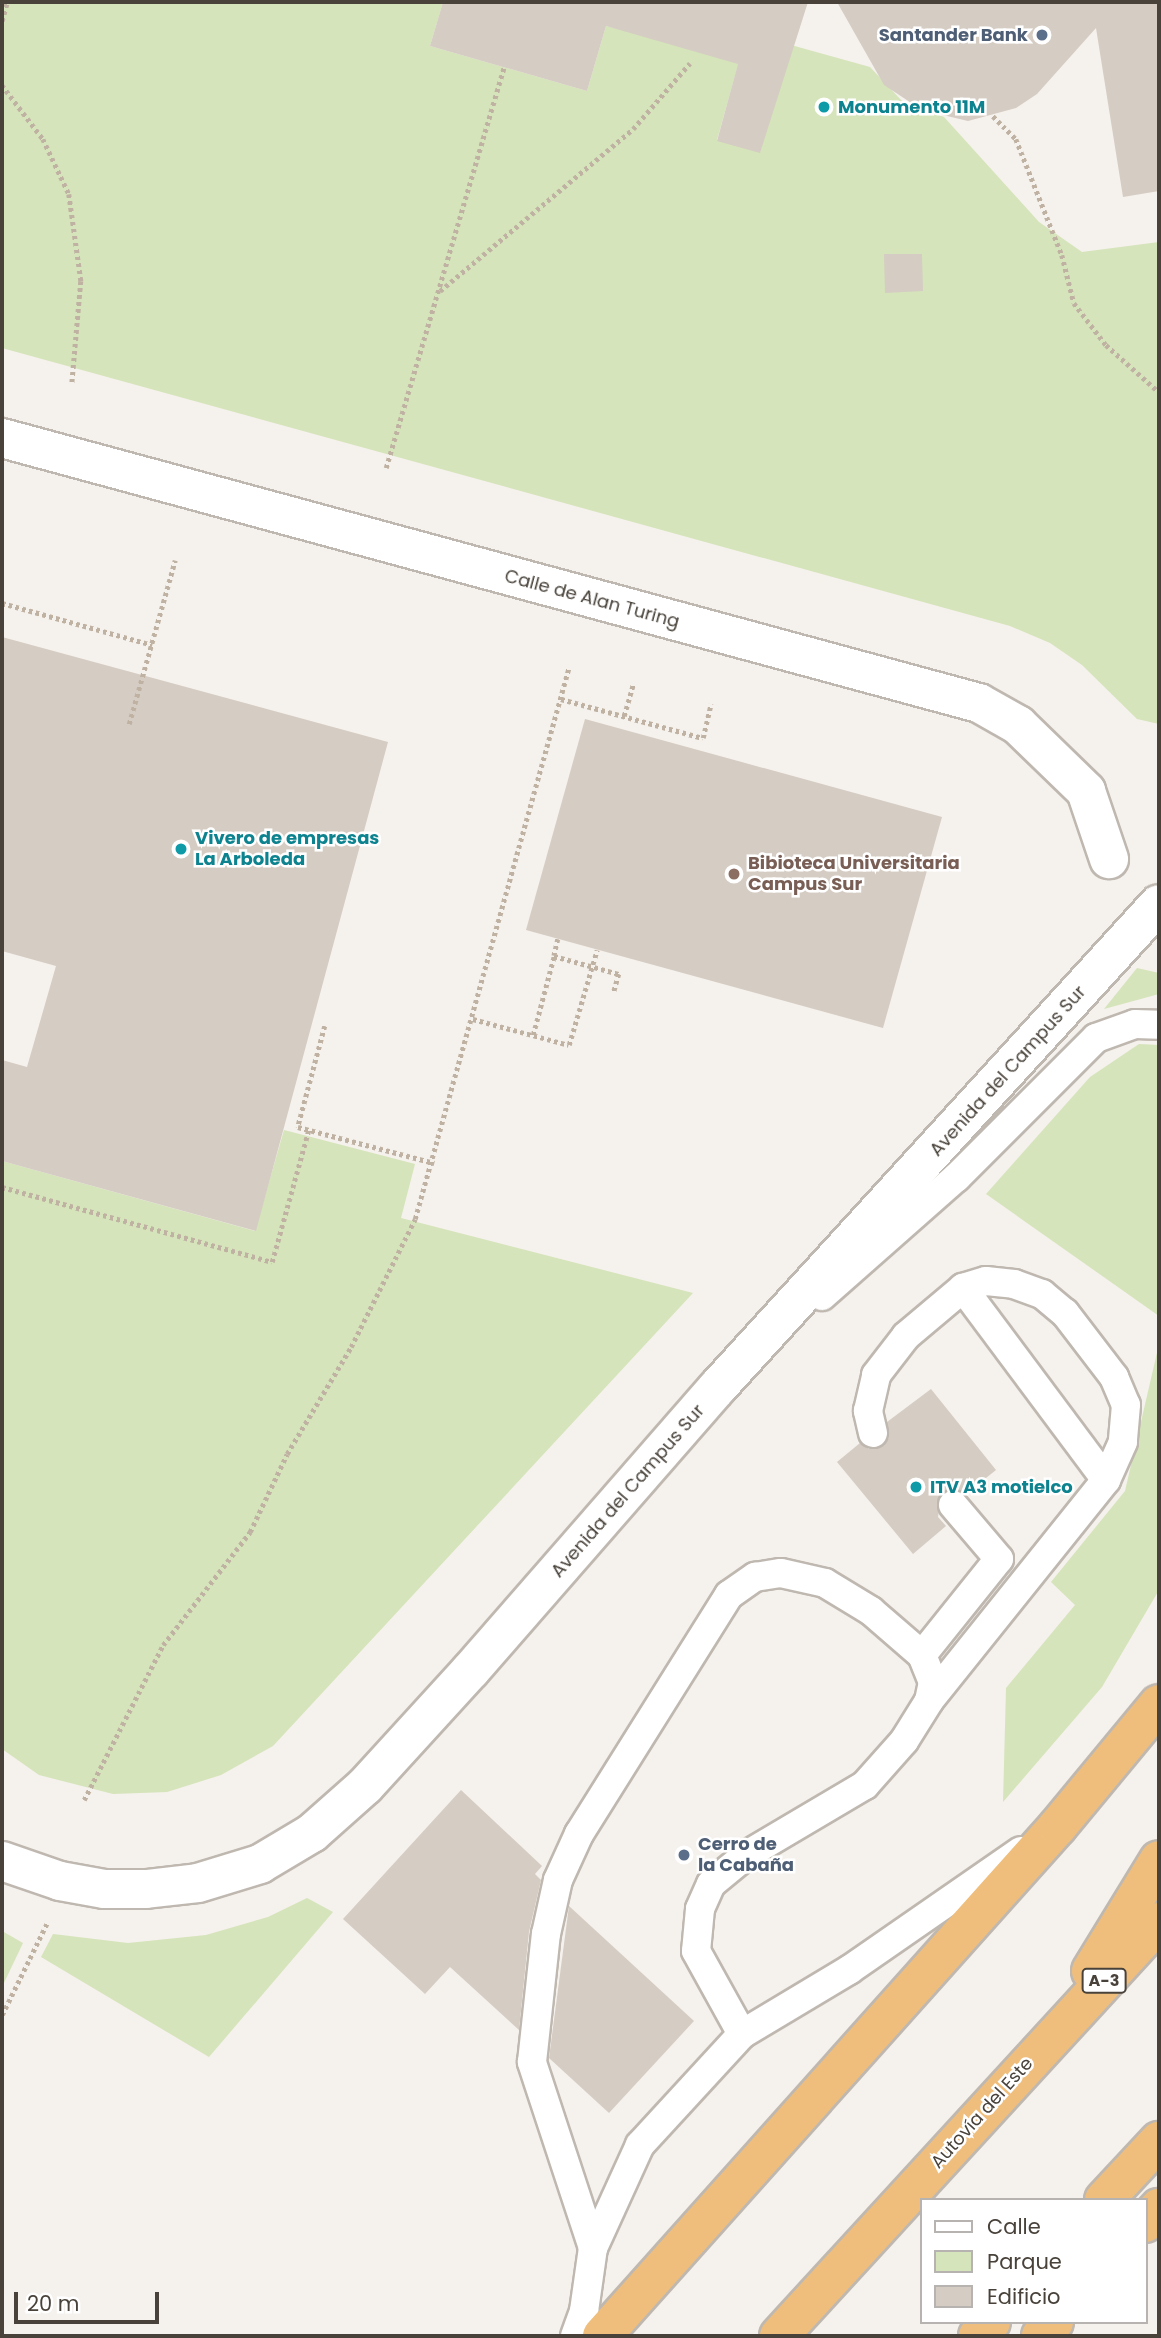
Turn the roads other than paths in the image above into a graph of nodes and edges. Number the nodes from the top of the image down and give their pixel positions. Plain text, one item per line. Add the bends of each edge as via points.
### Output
1 (2, 438) edge
2 (1110, 859) dead end
3 (1159, 904) edge
4 (1159, 1025) edge
5 (963, 1288) junction
6 (717, 1388) junction
7 (873, 1433) dead end
8 (1107, 1480) junction
9 (953, 1505) dead end
10 (922, 1655) junction
11 (929, 1701) junction
12 (1159, 1704) edge
13 (1058, 1826) junction
14 (1159, 1860) edge
15 (2, 1861) edge
16 (1159, 1922) edge
17 (741, 2034) junction
18 (1048, 2040) junction
19 (1159, 2141) edge
20 (1106, 2198) edge
21 (1159, 2208) edge
22 (1147, 2221) edge
23 (593, 2248) junction
24 (575, 2336) edge
25 (602, 2336) edge
26 (779, 2336) edge

1 - 2 street, Calle de Alan Turing via 979,703 1018,725 1086,791
3 - 6 street, Avenida del Campus Sur
4 - 6 lane via 1135,1024 1096,1038 956,1178
5 - 7 lane via 906,1336 876,1375 868,1411
5 - 8 lane
5 - 8 lane via 986,1281 1042,1294 1065,1314 1114,1377 1126,1405 1123,1442
6 - 15 street, Avenida del Campus Sur via 427,1718 365,1786 312,1833 260,1864 198,1883 146,1889 104,1889 60,1881
8 - 11 lane
9 - 10 lane via 999,1559
10 - 11 lane via 933,1682
10 - 23 lane via 871,1611 824,1583 781,1573 755,1577 729,1595 579,1834 558,1880 546,1934 532,2062
11 - 17 lane via 904,1741 865,1785 745,1856 712,1884 700,1909 696,1951
12 - 13 highway
13 - 17 lane via 849,1970
13 - 25 highway
14 - 18 highway
16 - 18 highway, Autovía del Este / A-3
17 - 23 lane via 640,2145
18 - 26 highway, Autovía del Este / A-3
19 - 20 highway
21 - 22 highway
23 - 24 lane via 584,2311

